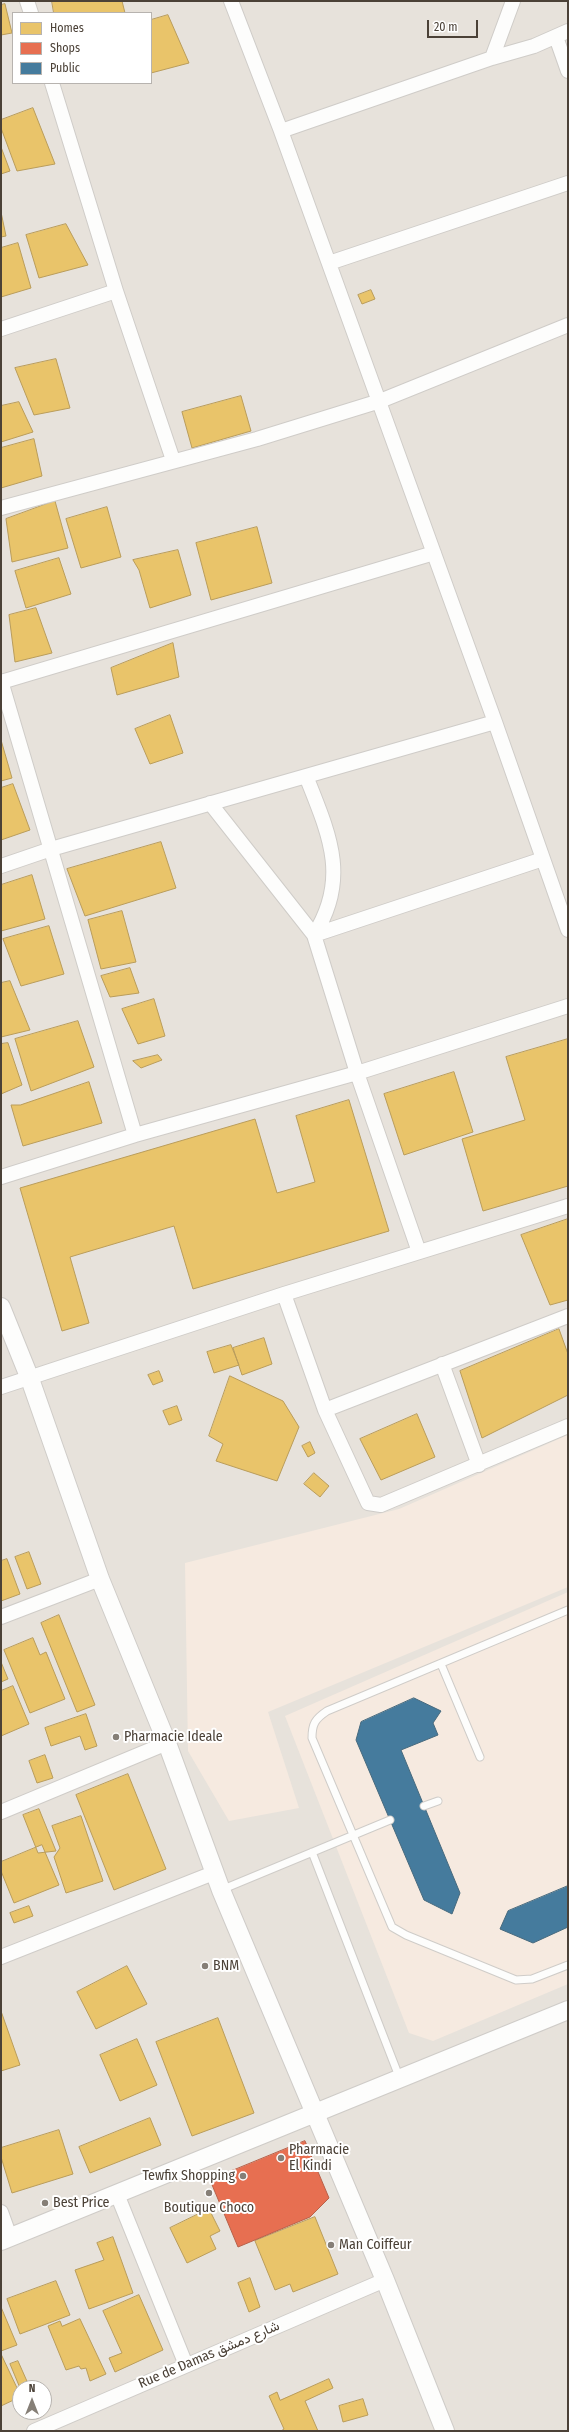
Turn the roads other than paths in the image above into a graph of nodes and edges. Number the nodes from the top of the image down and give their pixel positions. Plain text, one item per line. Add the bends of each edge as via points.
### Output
1 (27, 1) edge
2 (230, 1) edge
3 (513, 1) edge
4 (31, 12) edge
5 (562, 34) edge
6 (492, 58) junction
7 (568, 72) edge
8 (52, 84) edge
9 (281, 131) junction
10 (568, 183) edge
11 (329, 264) junction
12 (116, 291) junction
13 (568, 326) edge
14 (1, 329) edge
15 (380, 400) junction
16 (174, 460) junction
17 (1, 508) edge
18 (434, 553) junction
19 (1, 682) edge
20 (495, 722) junction
21 (306, 776) junction
22 (210, 803) junction
23 (50, 849) junction
24 (543, 859) junction
25 (1, 866) edge
26 (568, 930) edge
27 (314, 936) junction
28 (568, 1006) edge
29 (357, 1073) junction
30 (135, 1135) junction
31 (1, 1177) edge
32 (568, 1206) edge
33 (419, 1252) junction
34 (284, 1294) junction
35 (1, 1307) edge
36 (568, 1316) edge
37 (442, 1364) junction
38 (30, 1379) junction
39 (1, 1387) edge
40 (325, 1410) junction
41 (568, 1426) edge
42 (479, 1465) junction
43 (100, 1579) junction
44 (568, 1610) edge
45 (1, 1617) edge
46 (441, 1664) junction
47 (167, 1743) junction
48 (480, 1757) dead end
49 (438, 1801) dead end
50 (424, 1806) dead end
51 (1, 1812) edge
52 (390, 1820) dead end
53 (352, 1836) junction
54 (312, 1852) junction
55 (216, 1872) junction
56 (221, 1890) junction
57 (1, 1957) edge
58 (568, 1965) edge
59 (568, 2010) edge
60 (400, 2079) junction
61 (314, 2114) junction
62 (117, 2194) junction
63 (1, 2212) edge
64 (6, 2239) edge
65 (385, 2280) junction
66 (186, 2365) junction
67 (34, 2431) edge
68 (445, 2431) edge

1 - 4 street
2 - 9 street
3 - 6 street
5 - 6 street via 534,46
5 - 7 street
6 - 9 street
8 - 12 street
9 - 11 street
10 - 11 street
11 - 15 street
12 - 14 street
12 - 16 street
13 - 15 street
15 - 16 street via 257,439
15 - 18 street
16 - 17 street
18 - 19 street
18 - 20 street
19 - 23 street
20 - 21 street
20 - 24 street
21 - 22 street
21 - 27 street via 325,823 332,857 333,885 330,904
22 - 23 street
22 - 27 street
23 - 25 street
23 - 30 street
24 - 26 street
24 - 27 street
27 - 29 street
28 - 29 street
29 - 30 street
29 - 33 street
30 - 31 street
32 - 33 street
33 - 34 street
34 - 38 street
34 - 40 street
35 - 38 street
36 - 37 street
37 - 40 street
37 - 42 street
38 - 39 street
38 - 43 street
40 - 42 street via 365,1501 372,1505 381,1505
41 - 42 street
43 - 45 street
43 - 47 street
44 - 46 lane
46 - 48 lane
46 - 53 lane via 327,1711 312,1725 312,1738
47 - 51 street
47 - 55 street
49 - 50 lane
52 - 53 lane
53 - 54 lane
53 - 58 lane via 388,1922 398,1931 516,1980 532,1979
54 - 56 lane
54 - 60 lane
55 - 56 street
55 - 57 street
56 - 61 street
59 - 60 street
60 - 61 street
61 - 62 street
61 - 65 street
62 - 64 street
62 - 66 street
63 - 64 street
65 - 66 street, Rue de Damas شارع دمشق
65 - 68 street
66 - 67 street, Rue de Damas شارع دمشق

